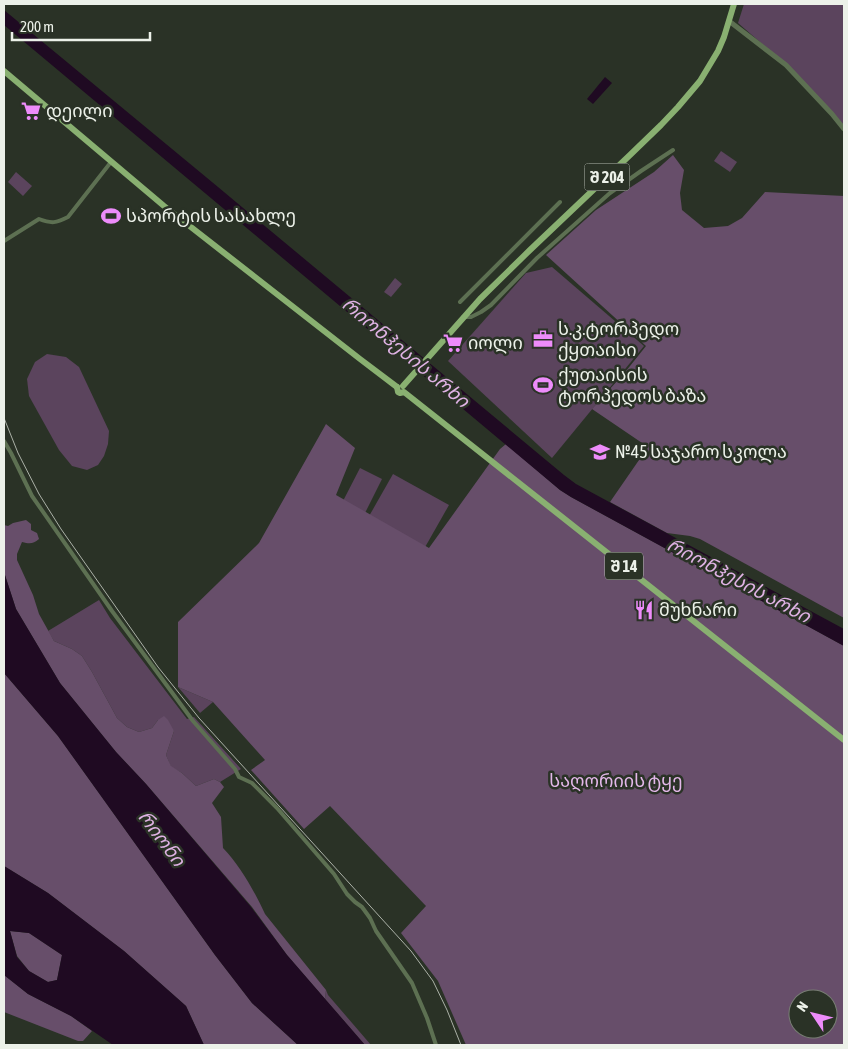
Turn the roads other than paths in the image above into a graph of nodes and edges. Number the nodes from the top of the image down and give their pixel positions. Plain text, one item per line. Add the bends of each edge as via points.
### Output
1 (734, 4) edge
2 (729, 21) junction
3 (4, 71) edge
4 (844, 130) edge
5 (674, 150) dead end
6 (111, 162) junction
7 (560, 202) dead end
8 (4, 241) edge
9 (460, 302) dead end
10 (464, 317) junction
11 (401, 388) junction
12 (4, 441) edge
13 (844, 740) edge
14 (436, 1045) edge

1 - 2 main road, შ 204
2 - 4 street via 786,65
2 - 10 main road, შ 204 via 718,51 700,81 678,107
3 - 6 main road
5 - 10 street via 610,193 537,258 491,305
6 - 8 street via 68,217 49,223 39,219
6 - 11 main road via 200,236
7 - 9 street
10 - 11 main road, შ 204
11 - 13 main road, შ 14
12 - 14 street via 32,496 52,526 193,721 239,776 252,783 277,808 370,918 412,983

